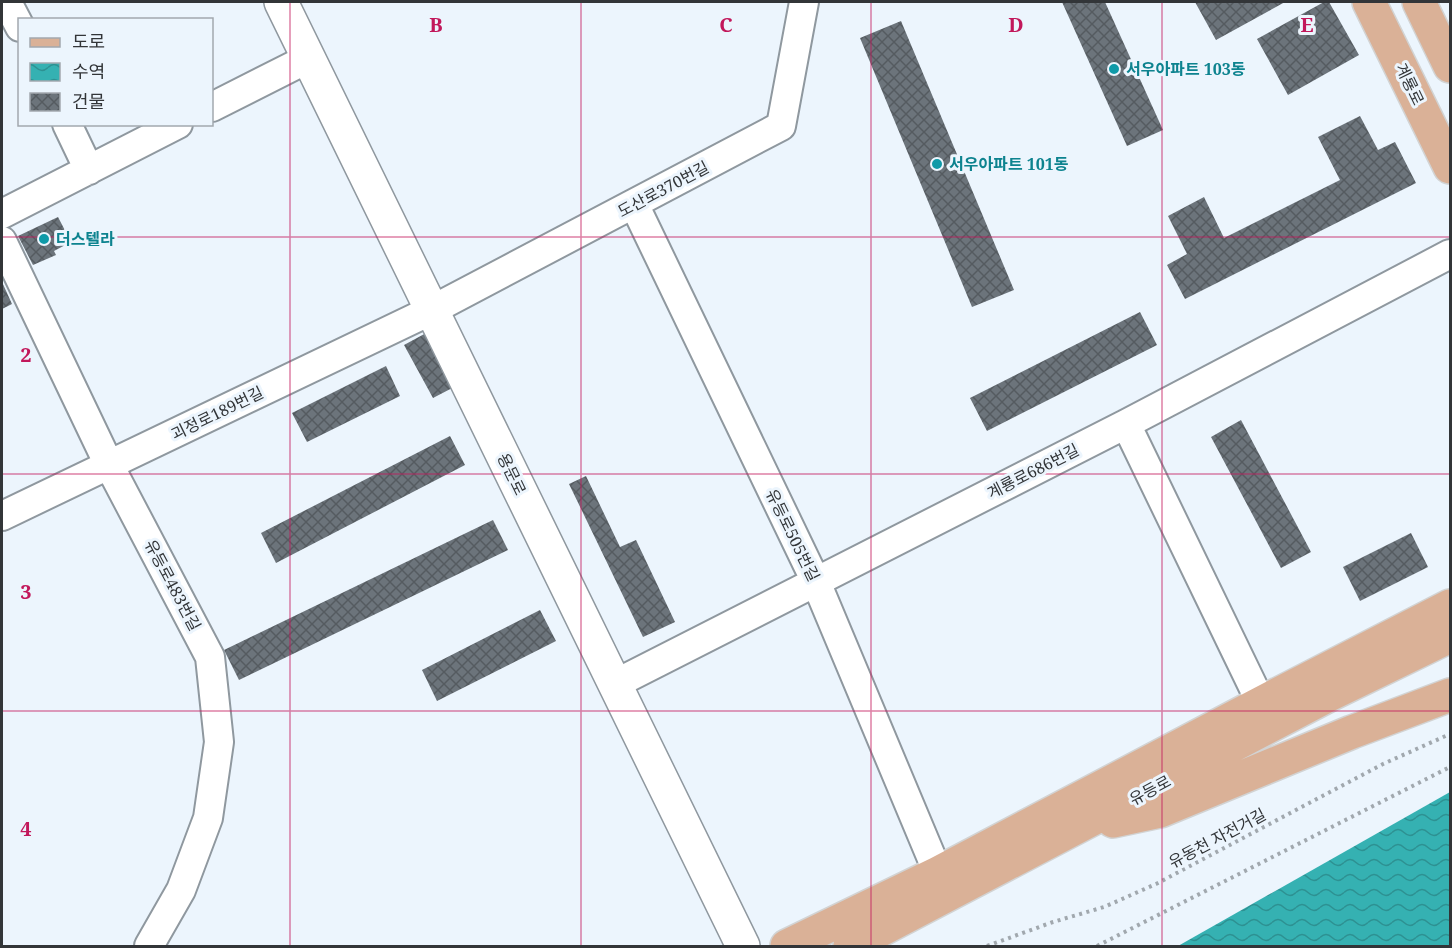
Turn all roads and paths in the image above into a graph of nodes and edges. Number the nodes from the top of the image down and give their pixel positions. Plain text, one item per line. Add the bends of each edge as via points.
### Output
1 (281, 2) edge
2 (804, 2) edge
3 (1368, 2) edge
4 (1419, 2) edge
5 (309, 58) junction
6 (1450, 66) edge
7 (213, 106) edge
8 (68, 126) edge
9 (174, 126) edge
10 (1450, 167) edge
11 (89, 170) junction
12 (634, 204) junction
13 (2, 214) edge
14 (2, 241) edge
15 (1450, 254) edge
16 (432, 310) junction
17 (1126, 424) junction
18 (109, 465) junction
19 (2, 516) edge
20 (816, 582) junction
21 (1450, 606) edge
22 (1450, 636) edge
23 (615, 684) junction
24 (1450, 695) edge
25 (1261, 703) junction
26 (1450, 734) edge
27 (1450, 767) edge
28 (1076, 829) junction
29 (938, 873) junction
30 (149, 946) edge
31 (743, 946) edge
32 (787, 946) edge
33 (850, 946) edge
34 (987, 946) edge
35 (1097, 946) edge

1 - 5 street, 용문로
2 - 12 street, 도산로370번길 via 781,126
3 - 10 main road, 계룡로
4 - 6 main road
5 - 7 street
5 - 16 street, 용문로
8 - 11 street
9 - 11 street
11 - 13 street
12 - 16 street, 도산로370번길
12 - 20 street, 유등로505번길
14 - 18 street, 유등로483번길
15 - 17 street, 계룡로686번길
16 - 18 street, 괴정로189번길
16 - 23 street, 용문로
17 - 20 street, 계룡로686번길
17 - 25 street
18 - 19 street, 괴정로189번길
18 - 30 street, 유등로483번길 via 210,657 219,742 208,818 181,890
20 - 23 street, 계룡로686번길
20 - 29 street, 유등로505번길
21 - 25 main road, 유등로
22 - 28 main road, 유등로 via 1330,694
23 - 31 street, 용문로
24 - 28 main road via 1160,812
25 - 29 main road, 유등로
26 - 34 path, 유동천 자전거길 via 1383,764 1156,884 1104,907
27 - 35 path
28 - 33 main road, 유등로
29 - 32 main road, 유등로

